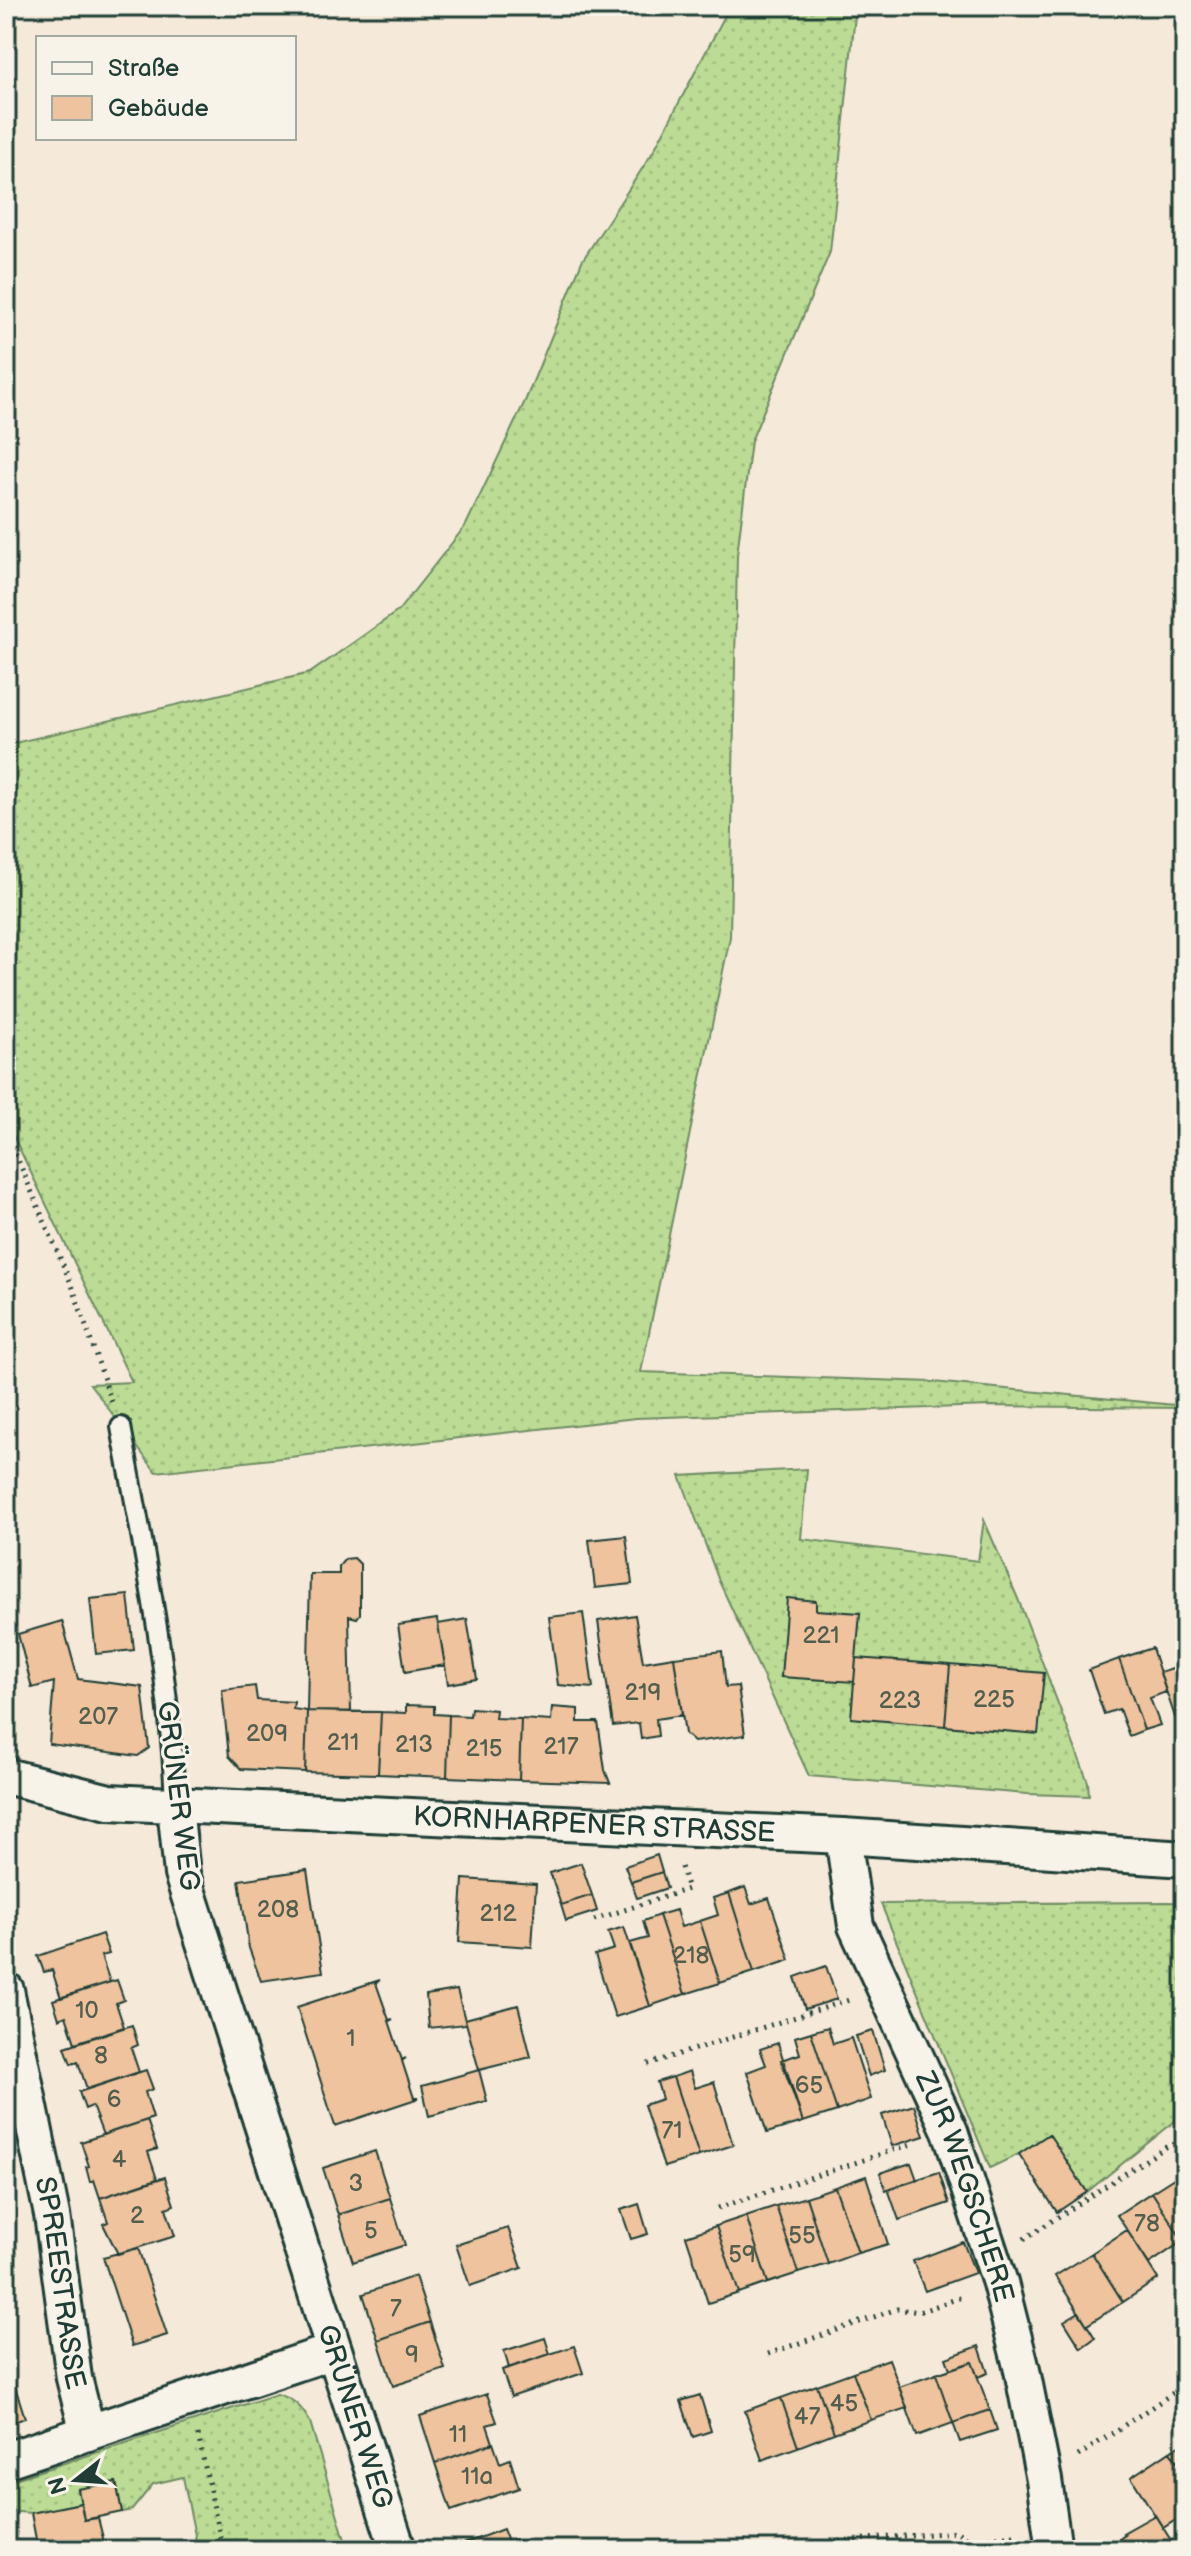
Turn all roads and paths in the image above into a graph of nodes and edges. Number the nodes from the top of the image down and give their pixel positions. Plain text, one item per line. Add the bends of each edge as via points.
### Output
1 (6, 1132) edge
2 (121, 1427) joint
3 (6, 1776) edge
4 (175, 1806) junction
5 (668, 1828) junction
6 (843, 1836) junction
7 (1185, 1859) edge
8 (615, 1902) dead end
9 (619, 1912) junction
10 (594, 1920) dead end
11 (885, 1989) junction
12 (6, 1990) edge
13 (648, 2064) dead end
14 (950, 2131) junction
15 (1185, 2144) edge
16 (718, 2208) dead end
17 (996, 2271) junction
18 (334, 2351) junction
19 (768, 2354) dead end
20 (1185, 2385) edge
21 (88, 2433) junction
22 (200, 2446) dead end
23 (6, 2460) edge
24 (1044, 2480) junction
25 (1053, 2540) edge
26 (839, 2541) dead end
27 (223, 2550) edge
28 (398, 2550) edge

1 - 2 path via 73,1288
2 - 4 lane, GRÜNER WEG via 173,1742
3 - 4 street, KORNHARPENER STRASSE via 109,1802
4 - 5 street, KORNHARPENER STRASSE
4 - 18 street, GRÜNER WEG via 182,1874
5 - 6 street, KORNHARPENER STRASSE
5 - 9 path via 688,1889
6 - 7 street, KORNHARPENER STRASSE
6 - 11 street, ZUR WEGSCHERE via 856,1926
8 - 9 path
9 - 10 path
11 - 13 path
11 - 14 street, ZUR WEGSCHERE
12 - 21 street, SPREESTRASSE via 52,2215 74,2378
14 - 16 path
14 - 17 street, ZUR WEGSCHERE
15 - 17 path via 1169,2145
17 - 19 path via 919,2312 897,2309
17 - 24 street, ZUR WEGSCHERE
18 - 21 street
18 - 28 street, GRÜNER WEG
20 - 24 path
21 - 23 street
22 - 27 path
24 - 25 street, ZUR WEGSCHERE
25 - 26 path via 970,2540 957,2532

